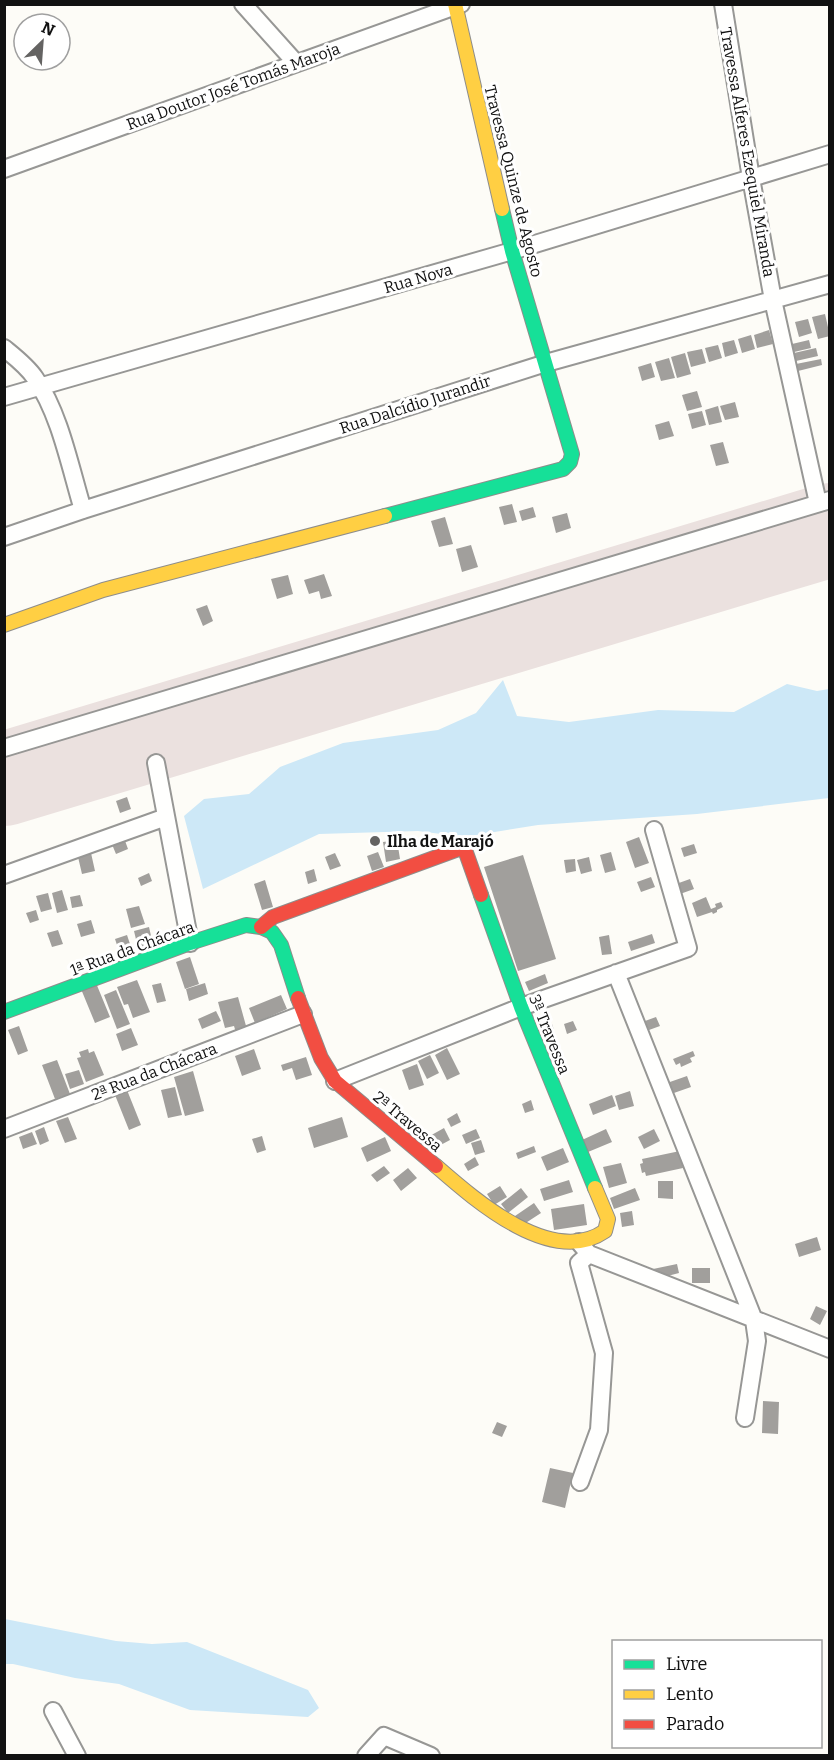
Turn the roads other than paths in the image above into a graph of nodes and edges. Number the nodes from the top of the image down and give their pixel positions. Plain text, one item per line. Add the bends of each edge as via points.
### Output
1 (243, 4) edge
2 (723, 4) edge
3 (457, 5) edge
4 (296, 63) junction
5 (830, 154) edge
6 (4, 169) edge
7 (751, 178) junction
8 (512, 251) junction
9 (830, 284) edge
10 (773, 300) junction
11 (4, 348) edge
12 (546, 363) junction
13 (40, 386) junction
14 (4, 397) edge
15 (824, 502) edge
16 (83, 510) junction
17 (4, 537) edge
18 (4, 625) edge
19 (4, 748) edge
20 (156, 763) dead end
21 (166, 817) junction
22 (654, 830) dead end
23 (4, 875) edge
24 (267, 929) junction
25 (190, 943) junction
26 (616, 973) junction
27 (521, 1007) junction
28 (4, 1012) edge
29 (303, 1014) junction
30 (335, 1081) junction
31 (4, 1129) edge
32 (605, 1231) joint
33 (584, 1248) junction
34 (754, 1320) junction
35 (830, 1350) edge
36 (745, 1418) dead end
37 (580, 1482) dead end
38 (53, 1711) dead end
39 (77, 1755) edge
40 (366, 1755) edge
41 (431, 1755) edge

1 - 4 street
2 - 7 street, Travessa Alferes Ezequiel Miranda
3 - 4 street, Rua Doutor José Tomás Maroja
3 - 8 street, Travessa Quinze de Agosto
4 - 6 street, Rua Doutor José Tomás Maroja
5 - 7 street, Rua Nova
7 - 8 street, Rua Nova
7 - 10 street, Travessa Alferes Ezequiel Miranda
8 - 12 street, Travessa Quinze de Agosto
8 - 13 street, Rua Nova
9 - 10 street, Rua Dalcídio Jurandir
10 - 12 street, Rua Dalcídio Jurandir
10 - 15 street, Travessa Alferes Ezequiel Miranda
11 - 13 street
12 - 16 street, Rua Dalcídio Jurandir
12 - 18 street, Travessa Quinze de Agosto via 572,453 563,469 103,590
13 - 14 street, Rua Nova
13 - 16 street via 59,428
15 - 19 street
16 - 17 street, Rua Dalcídio Jurandir
20 - 21 street
21 - 23 street
21 - 25 street
22 - 26 street via 688,948
24 - 25 street, 1ª Rua da Chácara via 246,925
24 - 27 street, 3ª Travessa via 273,917 464,847
24 - 29 street, 2ª Travessa via 282,945
25 - 28 street, 1ª Rua da Chácara
26 - 27 street
26 - 34 street
27 - 30 street
27 - 32 street, 3ª Travessa via 608,1219
29 - 30 street, 2ª Travessa
29 - 31 street, 2ª Rua da Chácara
30 - 33 street, 2ª Travessa via 495,1213 535,1235
32 - 33 street, 2ª Travessa
33 - 34 street
33 - 37 street via 579,1263 604,1353 599,1430
34 - 35 street
34 - 36 street via 757,1341
38 - 39 street
40 - 41 street via 384,1736

